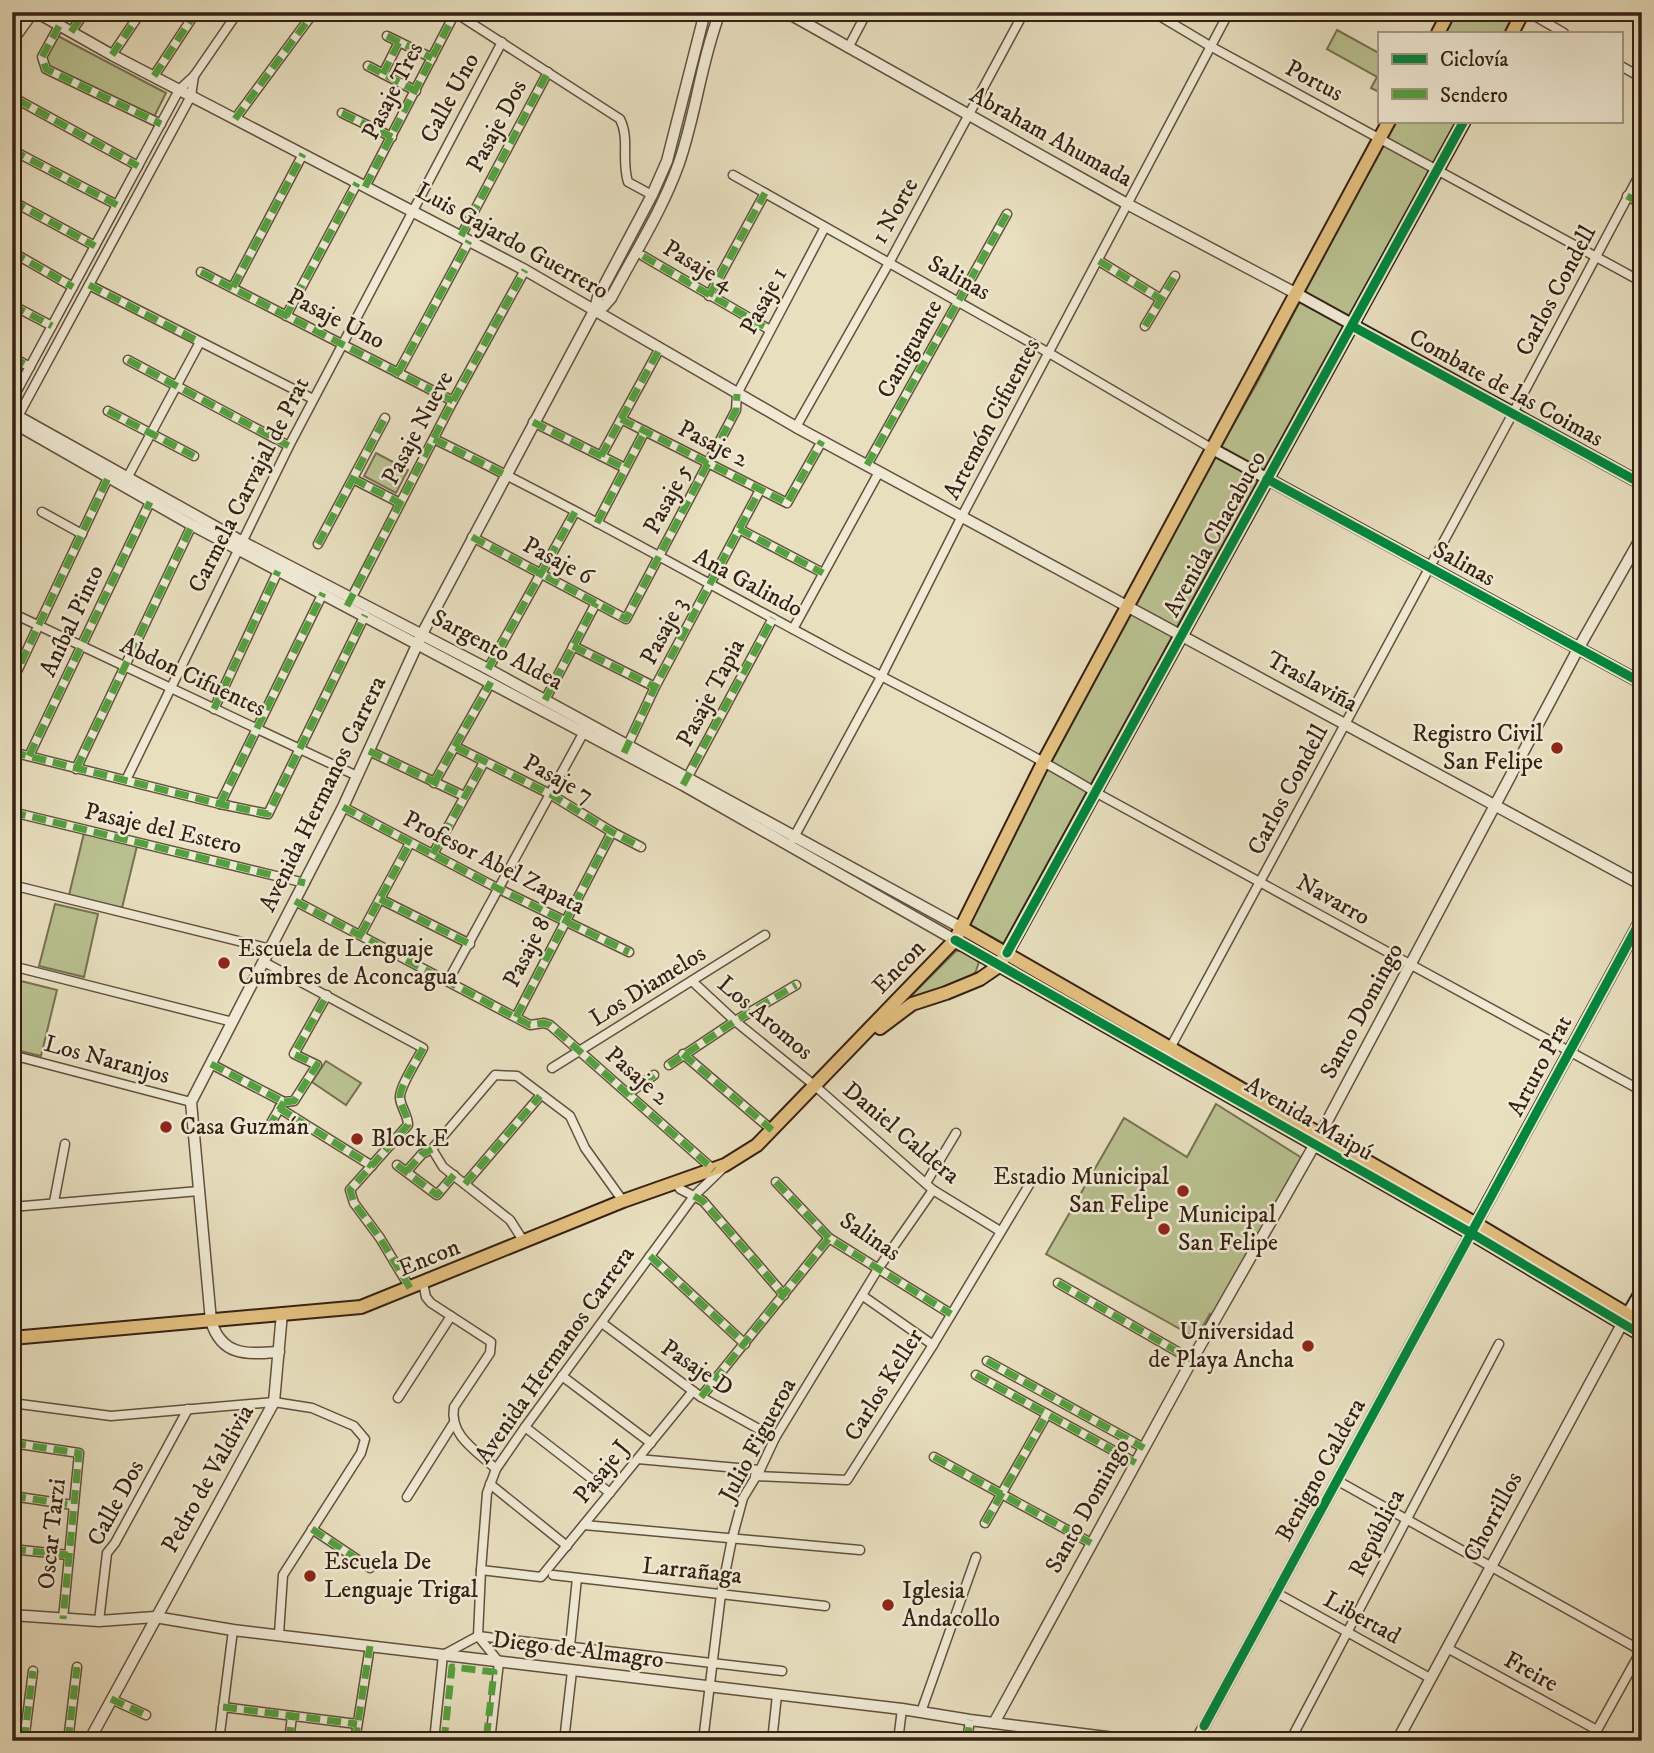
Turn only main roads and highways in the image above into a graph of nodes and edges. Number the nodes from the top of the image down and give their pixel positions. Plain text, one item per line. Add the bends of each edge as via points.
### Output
1 (1449, 12) edge
2 (1525, 12) edge
3 (1438, 32) edge
4 (1513, 32) edge
5 (1388, 122) edge
6 (1463, 122) edge
7 (1297, 294) junction
8 (1352, 326) junction
9 (1211, 448) junction
10 (1267, 479) junction
11 (1642, 484) edge
12 (1642, 683) edge
13 (1642, 918) edge
14 (960, 926) junction
15 (955, 940) junction
16 (1007, 953) junction
17 (999, 966) junction
18 (1168, 1053) junction
19 (814, 1085) junction
20 (1474, 1229) junction
21 (1642, 1289) edge
22 (1625, 1319) junction
23 (1642, 1323) edge
24 (1642, 1335) edge
25 (12, 1338) edge

1 - 3 main road
2 - 4 main road
5 - 7 main road, Avenida Chacabuco
6 - 8 main road, Avenida Chacabuco
7 - 8 main road, Combate de las Coimas
7 - 9 main road, Avenida Chacabuco
8 - 10 main road, Avenida Chacabuco
8 - 11 main road, Combate de las Coimas
9 - 10 main road, Salinas
9 - 14 main road, Avenida Chacabuco
10 - 12 main road, Salinas
10 - 16 main road, Avenida Chacabuco
13 - 20 main road, Arturo Prat
14 - 15 main road, Avenida Chacabuco
14 - 16 main road, Avenida Maipú
15 - 17 main road, Avenida Maipú
15 - 19 main road, Encon
16 - 17 main road, Avenida Chacabuco
16 - 18 main road, Avenida Maipú
17 - 18 main road, Avenida Maipú
17 - 19 main road, Encon via 980,979 912,1004
18 - 20 main road, Avenida Maipú
19 - 25 main road, Encon via 757,1145 720,1168 623,1201 361,1307
20 - 22 main road, Avenida Maipú
21 - 22 main road
22 - 23 main road, Avenida Maipú
22 - 24 main road, Avenida Maipú

